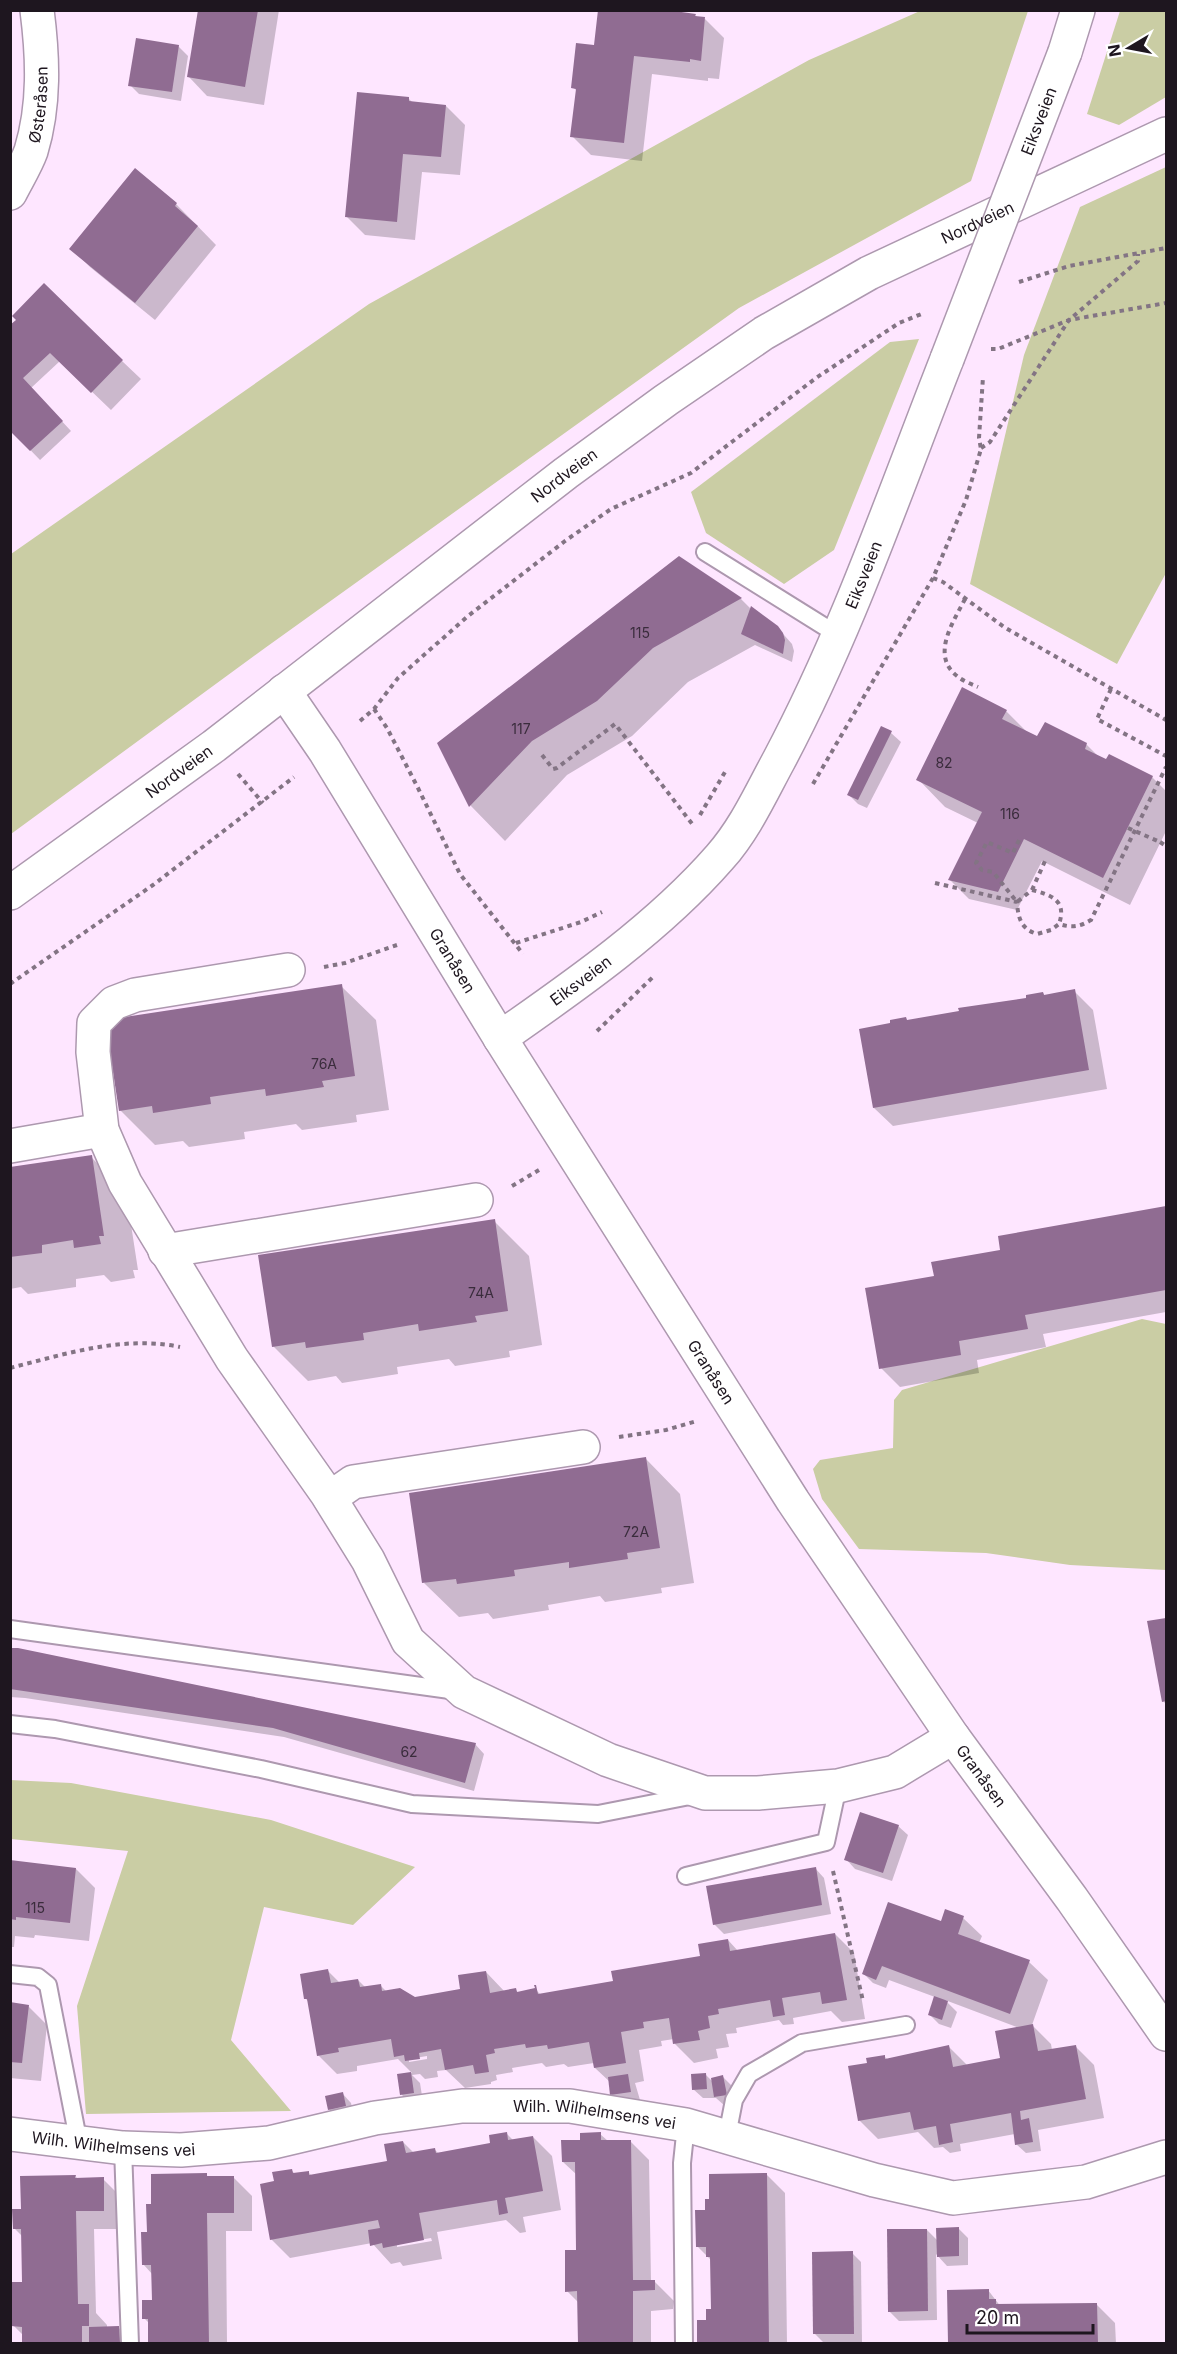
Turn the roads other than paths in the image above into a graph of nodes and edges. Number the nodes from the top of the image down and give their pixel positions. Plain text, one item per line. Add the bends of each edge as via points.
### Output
1 (37, 10) edge
2 (1078, 10) edge
3 (1167, 134) edge
4 (10, 193) edge
5 (705, 552) dead end
6 (838, 635) junction
7 (285, 691) junction
8 (10, 892) edge
9 (288, 970) road end
10 (500, 1038) junction
11 (102, 1130) junction
12 (10, 1146) edge
13 (476, 1200) dead end
14 (165, 1251) junction
15 (583, 1447) road end
16 (330, 1498) junction
17 (10, 1629) edge
18 (464, 1692) junction
19 (10, 1724) edge
20 (953, 1737) junction
21 (838, 1786) junction
22 (705, 1793) junction
23 (686, 1876) dead end
24 (10, 1974) edge
25 (906, 2025) dead end
26 (1167, 2034) edge
27 (686, 2125) junction
28 (10, 2134) edge
29 (727, 2136) junction
30 (79, 2144) junction
31 (123, 2148) junction
32 (1167, 2157) edge
33 (130, 2343) edge
34 (684, 2343) edge

1 - 4 street, Østeråsen via 42,98 30,151
2 - 6 street, Eiksveien, bridge
3 - 7 street, Nordveien via 880,268 764,333 558,480
5 - 6 lane
6 - 10 street, Eiksveien via 792,736 722,855 630,941
7 - 8 street, Nordveien
7 - 10 street, Granåsen
9 - 11 street via 135,995 114,1003 94,1023 93,1052
10 - 20 street, Granåsen via 794,1502
11 - 12 street
11 - 14 street via 125,1183
13 - 14 street
14 - 16 street via 232,1359
15 - 16 street via 353,1482
16 - 18 street via 368,1560 408,1641
17 - 18 lane
18 - 22 street via 608,1760
19 - 22 lane via 55,1729 261,1769 412,1804 598,1814
20 - 21 street via 896,1772
20 - 26 street, Granåsen
21 - 22 street
21 - 23 lane via 826,1842
24 - 30 lane via 39,1977 48,1985
25 - 29 lane via 802,2043 748,2074 734,2100
27 - 29 street, Wilh. Wilhelmsens vei
27 - 31 street, Wilh. Wilhelmsens vei via 570,2106 462,2106 375,2118 269,2143 181,2150
27 - 34 lane via 682,2163
28 - 30 street, Wilh. Wilhelmsens vei
29 - 32 street, Wilh. Wilhelmsens vei via 874,2180 953,2198 1086,2182
30 - 31 street, Wilh. Wilhelmsens vei
31 - 33 lane

